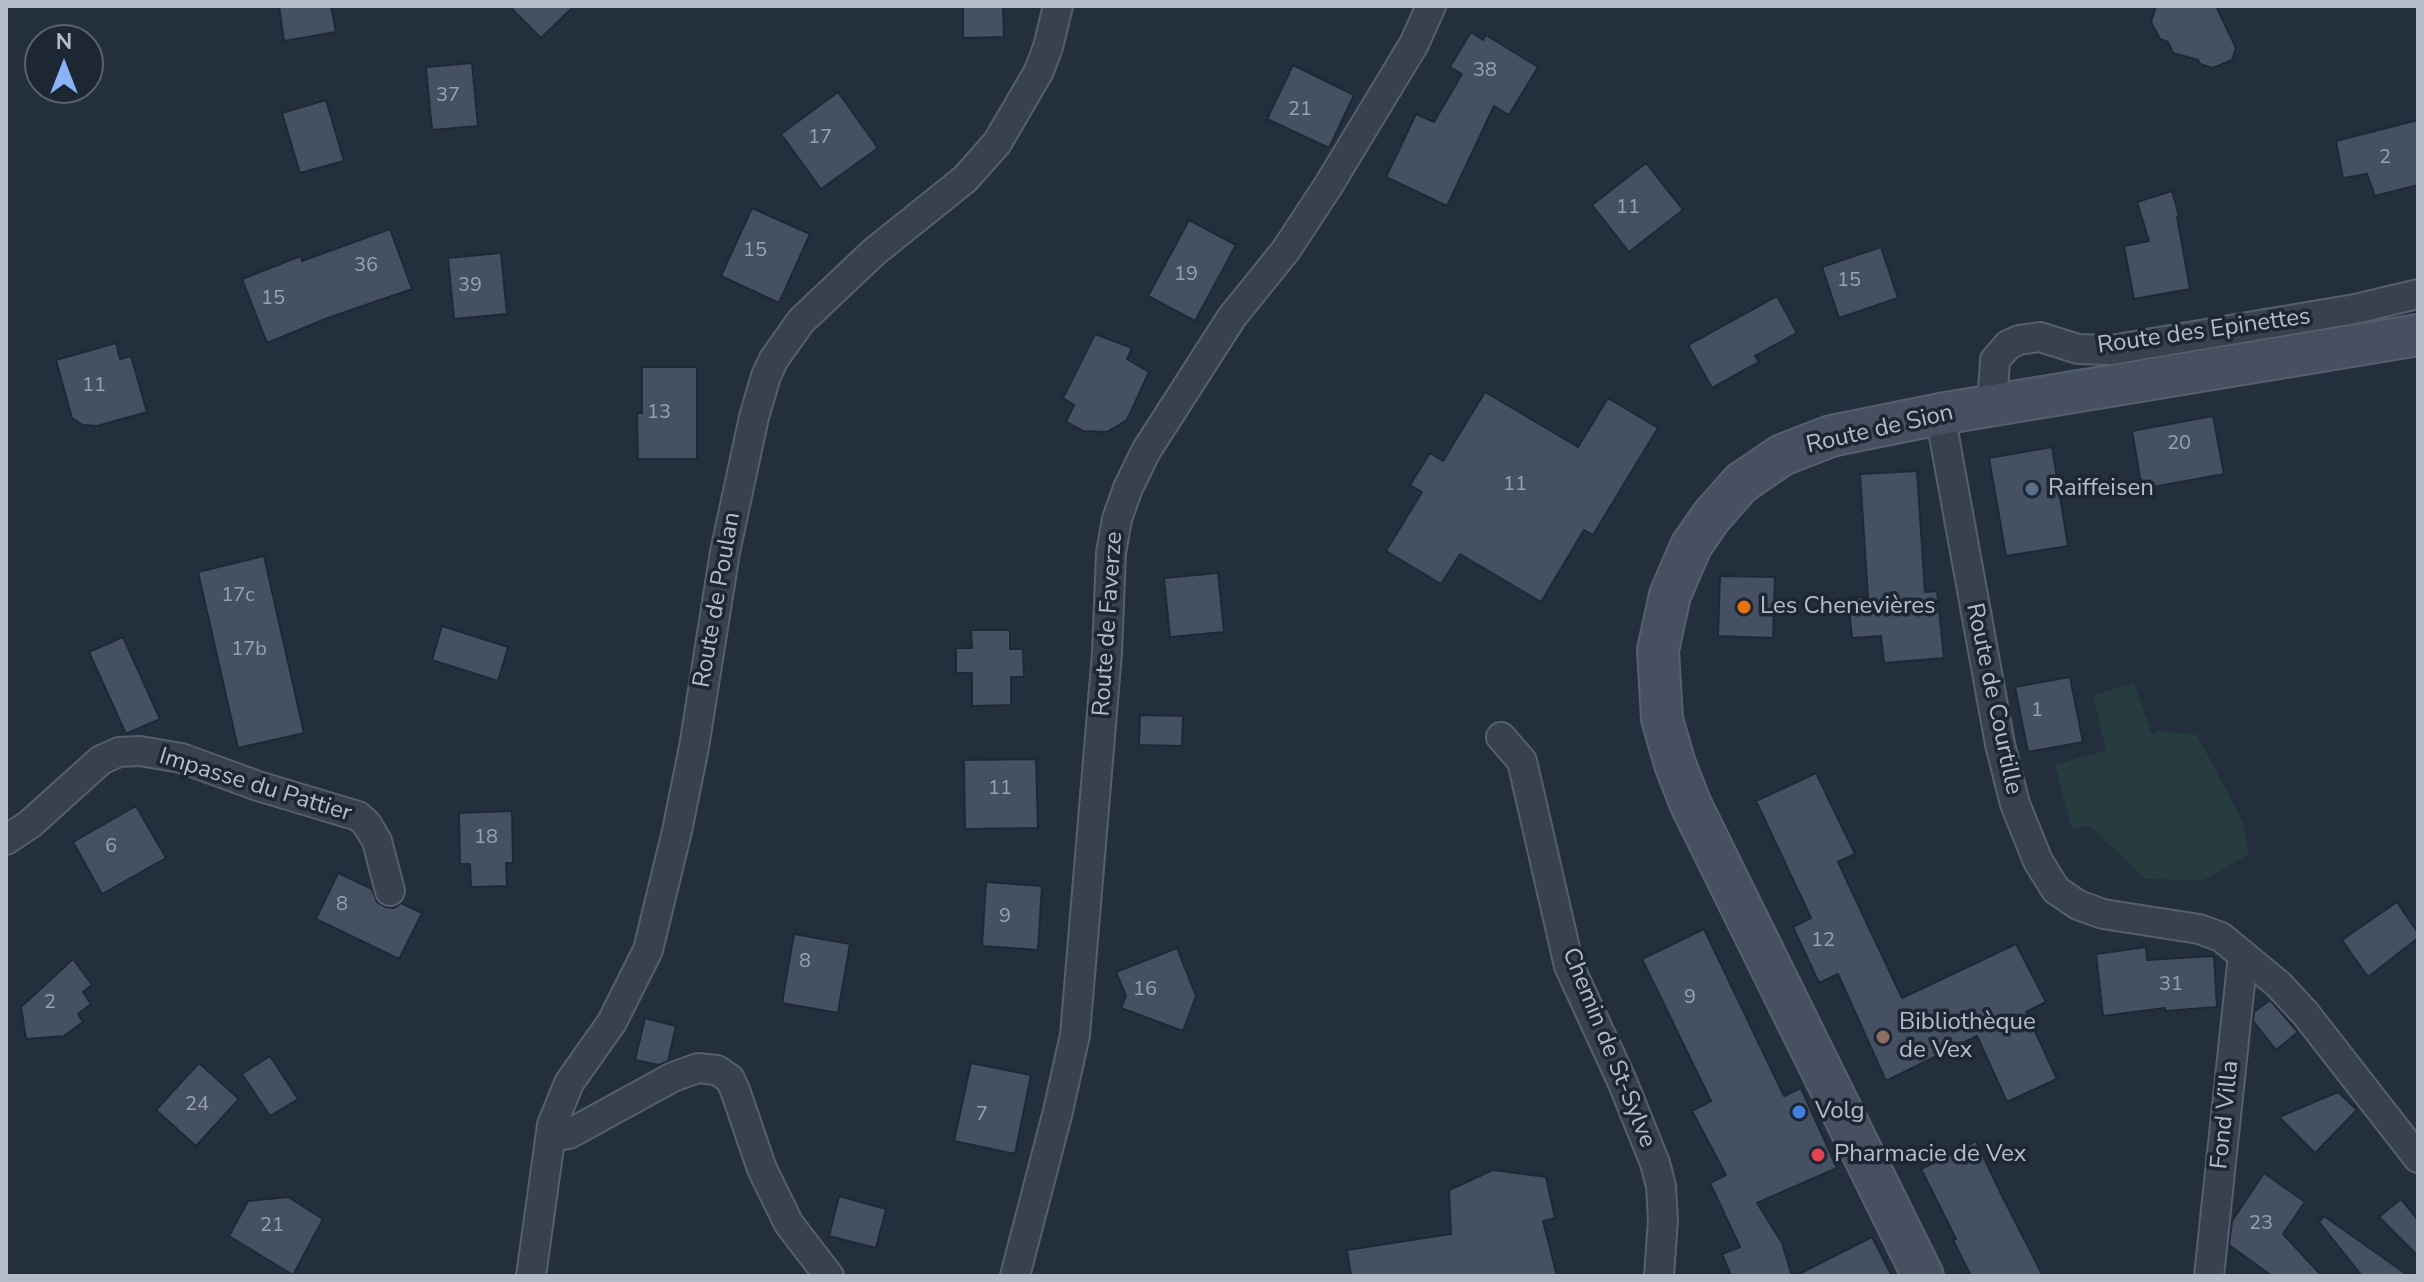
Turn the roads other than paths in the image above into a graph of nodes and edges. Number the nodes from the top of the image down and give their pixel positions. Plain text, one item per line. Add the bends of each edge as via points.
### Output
1 (1058, 6) edge
2 (1431, 6) edge
3 (2418, 294) edge
4 (2418, 335) edge
5 (1992, 406) junction
6 (1940, 414) junction
7 (1501, 737) dead end
8 (6, 840) edge
9 (390, 891) dead end
10 (2243, 955) junction
11 (551, 1137) junction
12 (2418, 1158) edge
13 (531, 1276) edge
14 (829, 1276) edge
15 (1015, 1276) edge
16 (1659, 1276) edge
17 (1923, 1276) edge
18 (2209, 1276) edge

1 - 11 street, Route de Poulan via 1039,71 997,143 965,179 874,252 801,321 770,368 725,552 694,747 648,950 612,1022 569,1083
2 - 15 street, Route de Faverze via 1414,44 1328,186 1232,317 1146,451 1117,519 1075,1035
3 - 5 street, Route des Epinettes via 2111,350 2078,349 2040,337 2019,340 1995,360
4 - 5 main road, Route de Sion
5 - 6 main road, Route de Sion
6 - 10 street, Route de Courtille via 2000,744 2015,804 2038,861 2056,890 2078,905 2199,929 2221,937
6 - 17 main road, Route de Sion via 1819,440 1782,455 1741,483 1691,546 1670,595 1658,650 1662,719 1691,805
7 - 16 street, Chemin de St-Sylve via 1522,761 1569,966 1655,1163 1663,1220
8 - 9 street, Impasse du Pattier via 101,760 140,751 181,758 358,816 377,841
10 - 12 street, Route de Courtille via 2305,1013
10 - 18 street, Fond Villa
11 - 13 street, Route de Poulan
11 - 14 street via 569,1134 673,1077 698,1068 717,1070 730,1079 762,1169 789,1224

